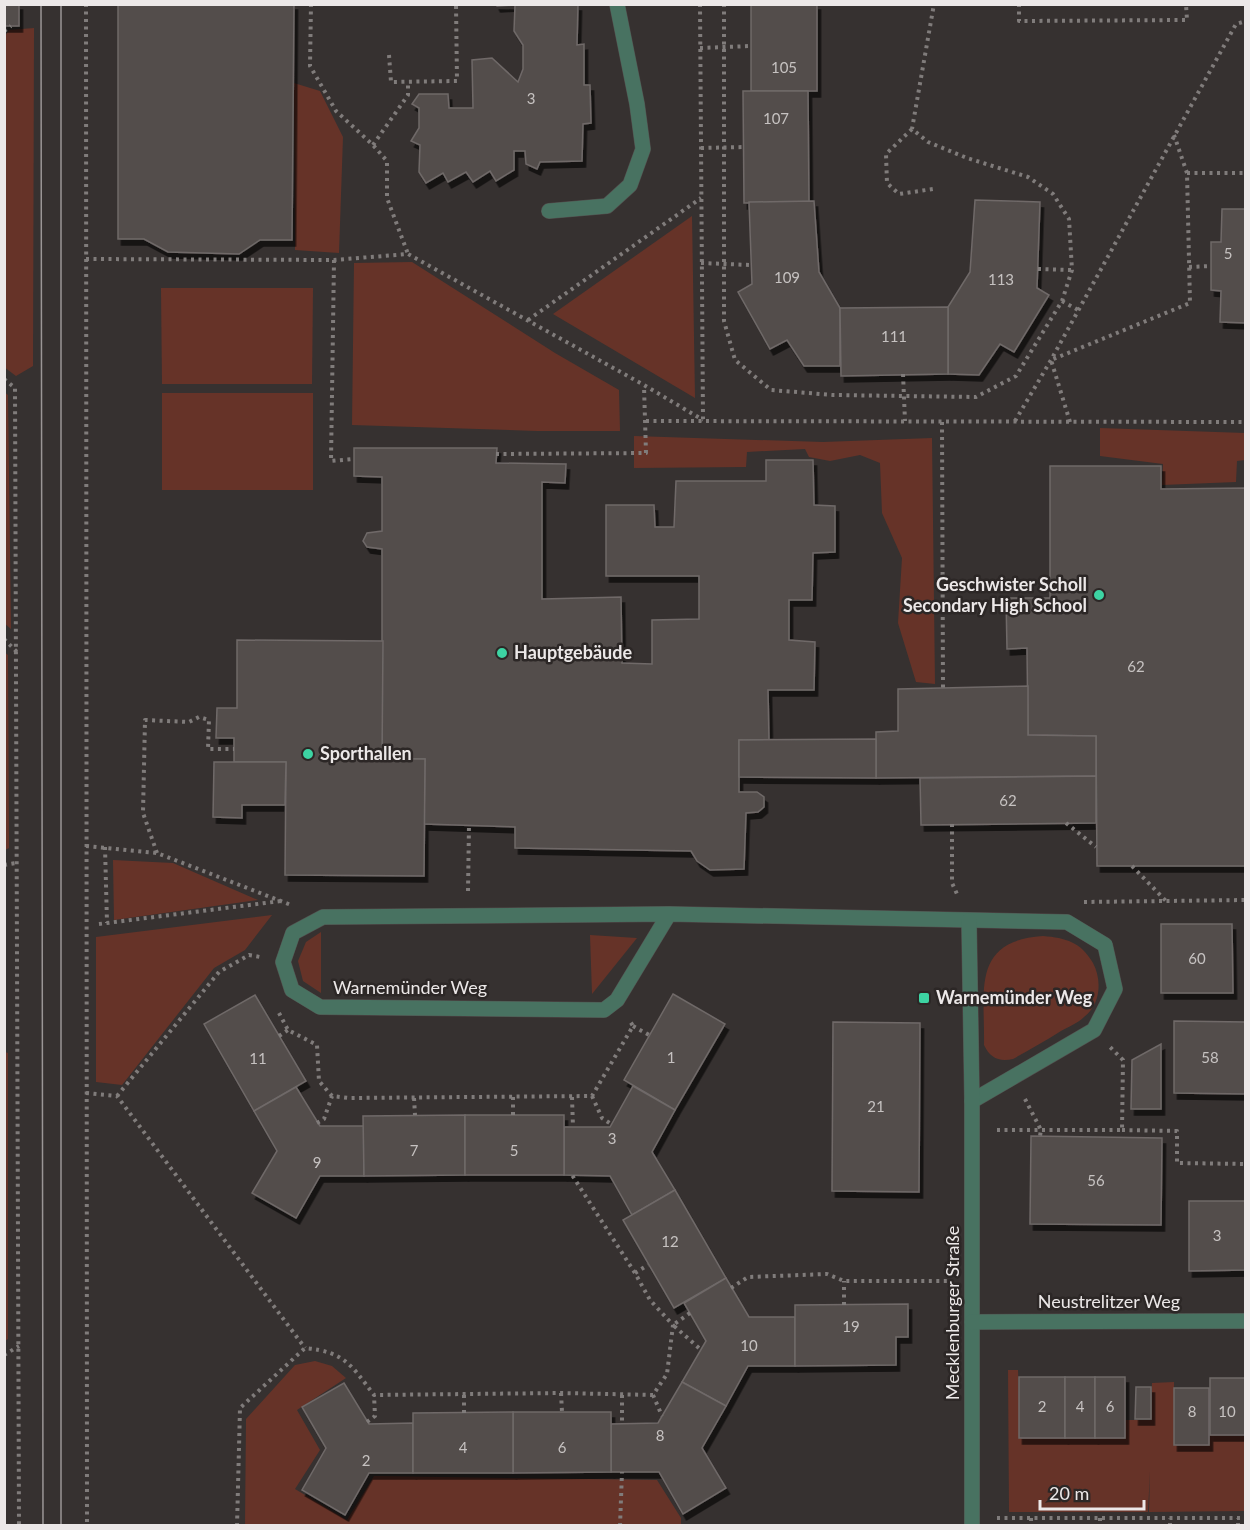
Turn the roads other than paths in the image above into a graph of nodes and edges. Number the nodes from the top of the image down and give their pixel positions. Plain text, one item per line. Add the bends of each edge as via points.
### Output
1 (617, 4) edge
2 (549, 211) dead end
3 (669, 914) junction
4 (969, 921) junction
5 (972, 1101) junction
6 (1245, 1321) edge
7 (972, 1322) junction
8 (973, 1522) edge

1 - 2 street via 644,149 630,185 607,206
3 - 3 street, Warnemünder Weg via 323,917 293,933 283,962 292,990 320,1007 604,1010 616,1000
3 - 4 street
4 - 5 street, Mecklenburger Straße
4 - 5 street via 1067,922 1105,945 1115,989 1094,1030
5 - 7 street, Mecklenburger Straße
6 - 7 street, Neustrelitzer Weg
7 - 8 street, Mecklenburger Straße

